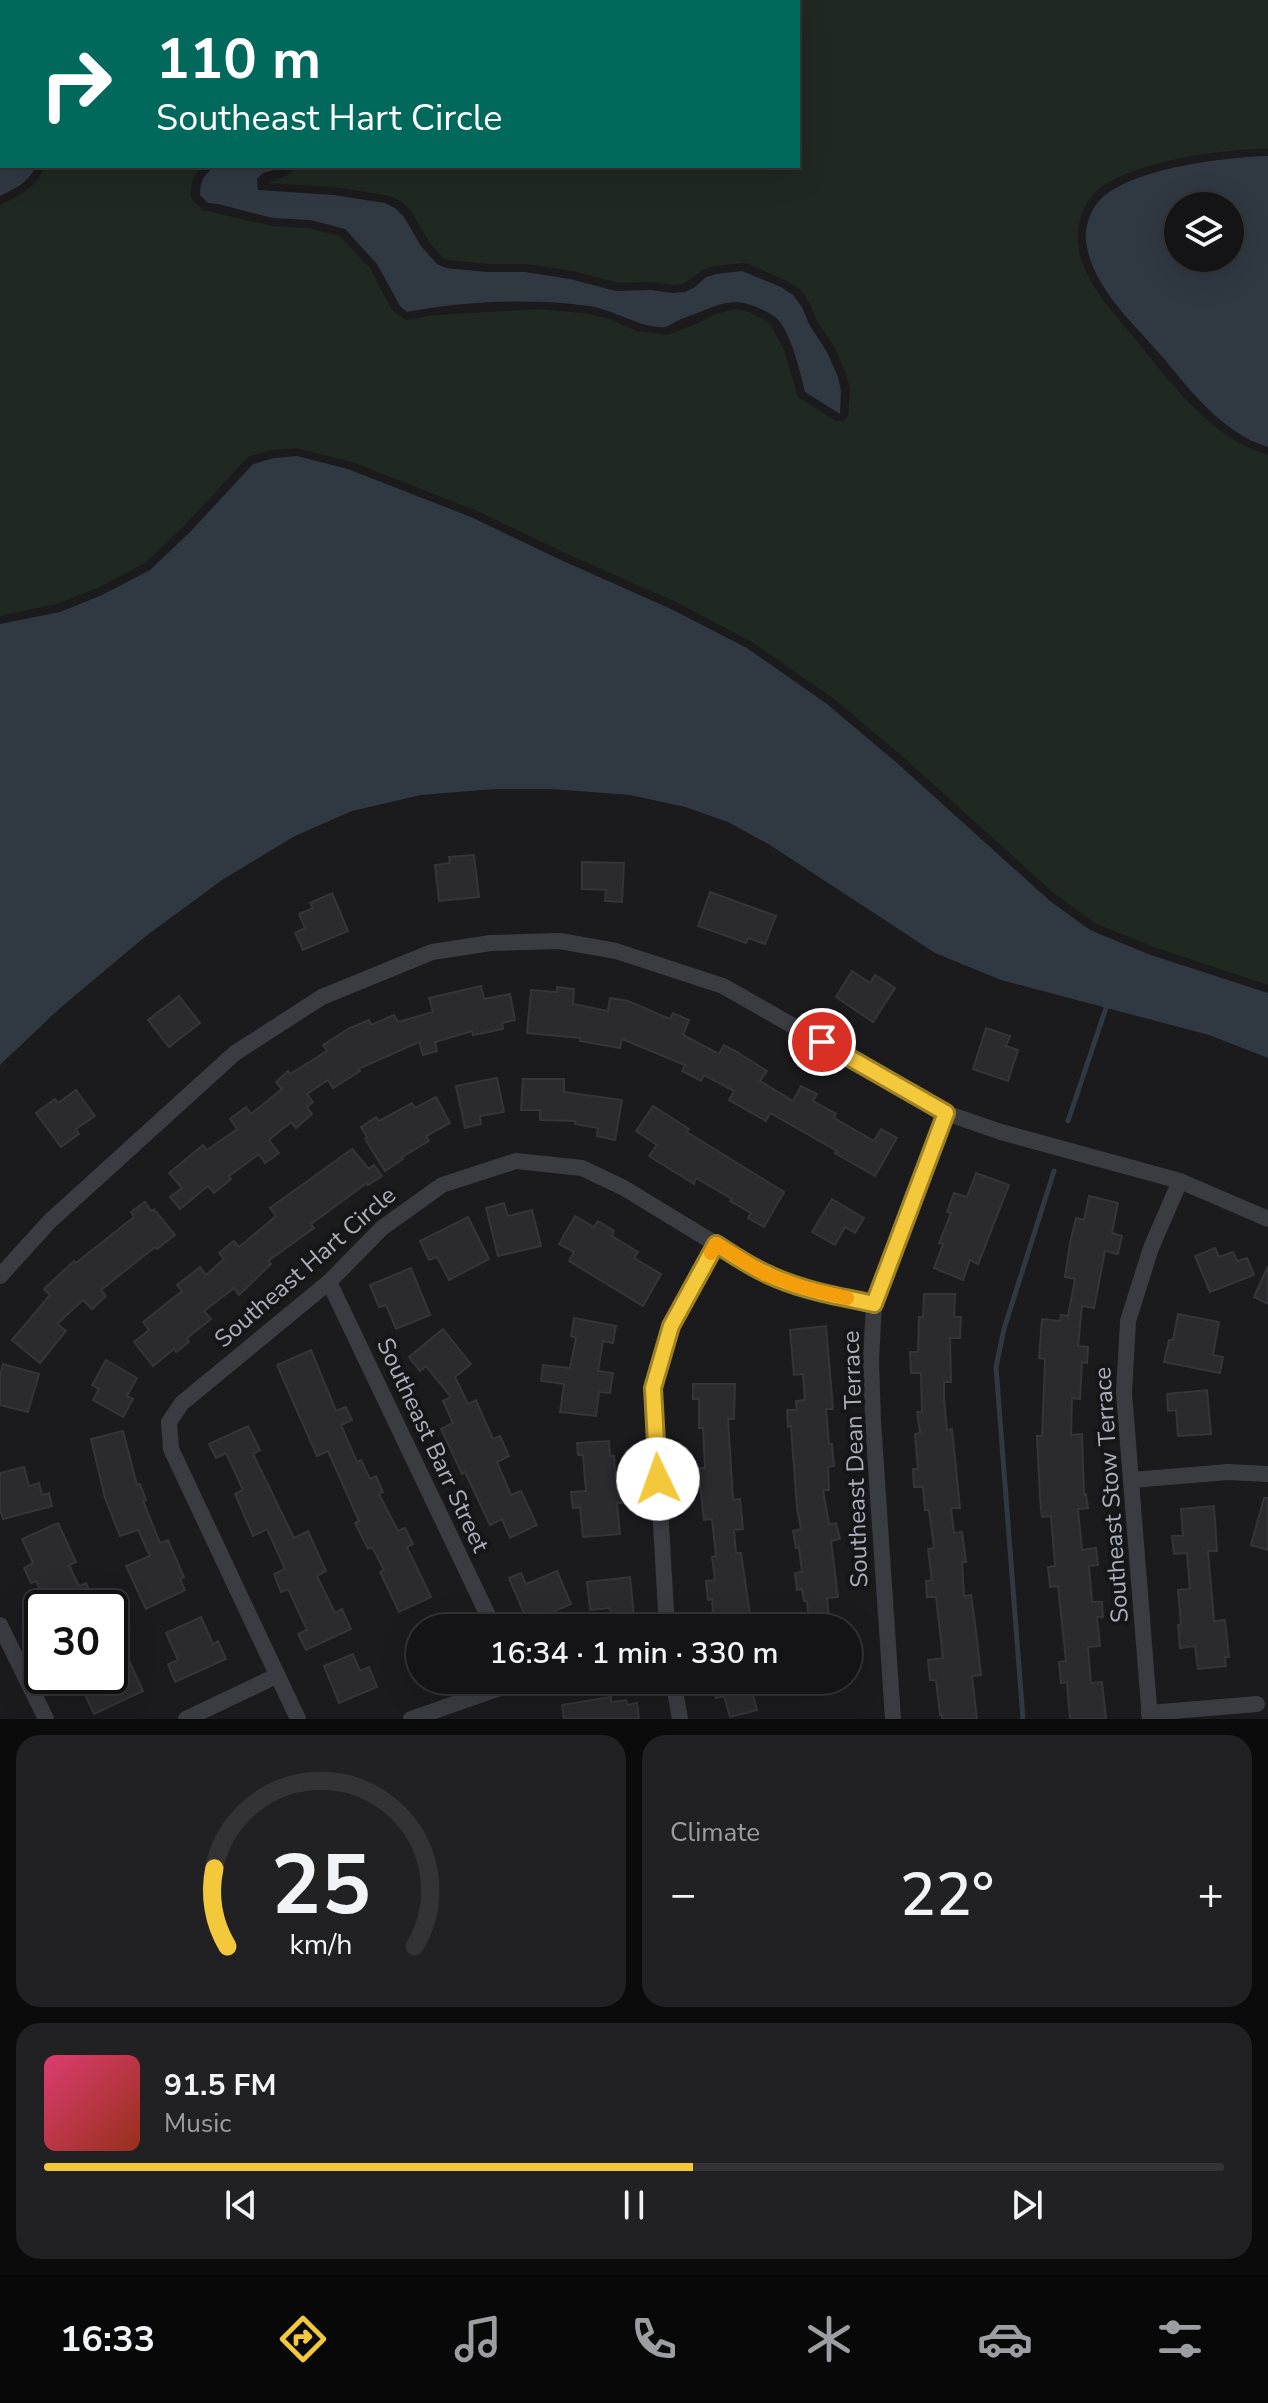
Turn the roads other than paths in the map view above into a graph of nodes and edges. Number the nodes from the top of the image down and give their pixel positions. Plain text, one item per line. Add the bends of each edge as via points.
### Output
1 (946, 1113) junction
2 (1180, 1181) junction
3 (1268, 1219) edge
4 (716, 1244) junction
5 (0, 1276) edge
6 (329, 1282) junction
7 (874, 1304) junction
8 (1268, 1474) edge
9 (1132, 1480) junction
10 (487, 1614) edge
11 (666, 1614) edge
12 (0, 1625) edge
13 (276, 1676) junction
14 (481, 1694) edge
15 (676, 1694) edge
16 (1257, 1704) dead end
17 (1150, 1716) edge
18 (46, 1719) edge
19 (186, 1719) edge
20 (298, 1719) edge
21 (411, 1719) edge
22 (680, 1719) edge
23 (893, 1719) edge

1 - 2 street
1 - 5 street via 723,986 616,951 560,941 432,952 322,997 235,1053 50,1221
1 - 7 street, Southeast Dean Terrace
2 - 3 street
2 - 9 street, Southeast Stow Terrace via 1128,1321 1124,1393
4 - 6 street, Southeast Hart Circle via 582,1168 516,1161 442,1185 382,1228
4 - 7 street, Southeast Hart Circle via 765,1274
4 - 11 street via 671,1326 653,1388
6 - 10 street, Southeast Barr Street
6 - 13 street, Southeast Hart Circle via 182,1403 169,1422 171,1449
7 - 23 street, Southeast Dean Terrace via 873,1421
8 - 9 street
9 - 17 street, Southeast Stow Terrace
12 - 18 street
13 - 19 street
13 - 20 street, Southeast Hart Circle
14 - 21 street
15 - 22 street
16 - 17 street

